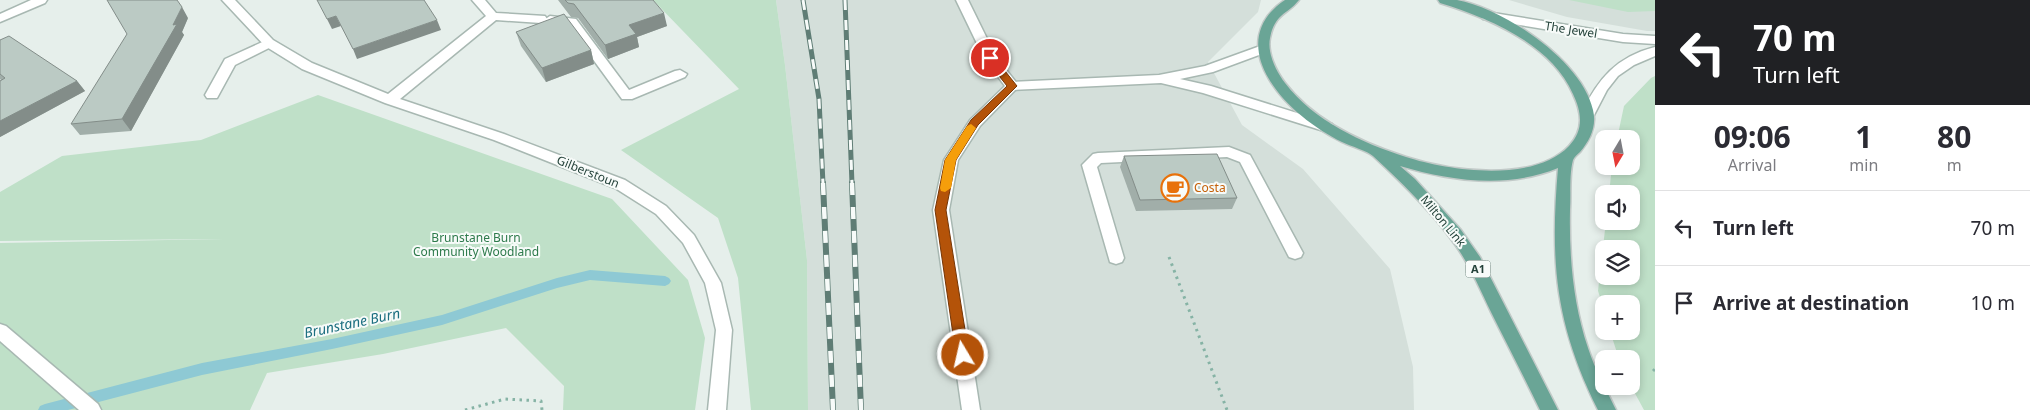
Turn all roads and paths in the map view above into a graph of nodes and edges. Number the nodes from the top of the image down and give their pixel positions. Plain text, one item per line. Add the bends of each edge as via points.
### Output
1 (40, 0) edge
2 (228, 0) edge
3 (478, 0) edge
4 (962, 0) edge
5 (1444, 0) edge
6 (1291, 1) edge
7 (493, 16) junction
8 (1487, 16) junction
9 (0, 18) edge
10 (1655, 40) edge
11 (269, 43) junction
12 (1263, 48) junction
13 (1655, 50) edge
14 (680, 74) dead end
15 (1160, 79) junction
16 (1012, 86) junction
17 (212, 95) dead end
18 (390, 100) junction
19 (1588, 114) junction
20 (1327, 127) junction
21 (1374, 151) junction
22 (1566, 157) junction
23 (1296, 253) dead end
24 (1169, 257) dead end
25 (1116, 258) dead end
26 (0, 331) edge
27 (92, 410) edge
28 (465, 410) edge
29 (542, 410) edge
30 (717, 410) edge
31 (971, 410) edge
32 (1227, 410) edge
33 (1549, 410) edge
34 (1607, 410) edge

1 - 9 street
2 - 11 street, Gilberstoun
3 - 7 street
4 - 16 street via 990,58
5 - 8 main road
6 - 12 main road via 1277,11 1266,26
7 - 14 street via 572,22 627,96
7 - 18 street
8 - 10 street, The Jewel via 1623,38
8 - 19 main road via 1516,31 1554,59 1582,94
11 - 17 street via 230,62
11 - 18 street, Gilberstoun via 307,66
12 - 15 street via 1208,70
12 - 20 main road, A1 via 1269,68 1282,89
13 - 19 street via 1613,72 1601,87
15 - 16 street
15 - 20 street via 1206,88
16 - 31 street via 975,122 951,160 940,210
18 - 30 street, Gilberstoun via 620,184 661,210 689,239 713,284 724,330
19 - 22 main road, A1 via 1583,138
20 - 21 main road, A1
21 - 22 main road, A1 via 1404,162 1476,176 1529,172
21 - 33 main road, Milton Link / A1 via 1410,183 1456,234 1474,262
22 - 34 main road via 1561,247 1566,296 1573,331
23 - 25 street via 1245,159 1229,152 1098,158 1089,165
24 - 32 path
26 - 27 street
28 - 29 path via 505,399 541,402

